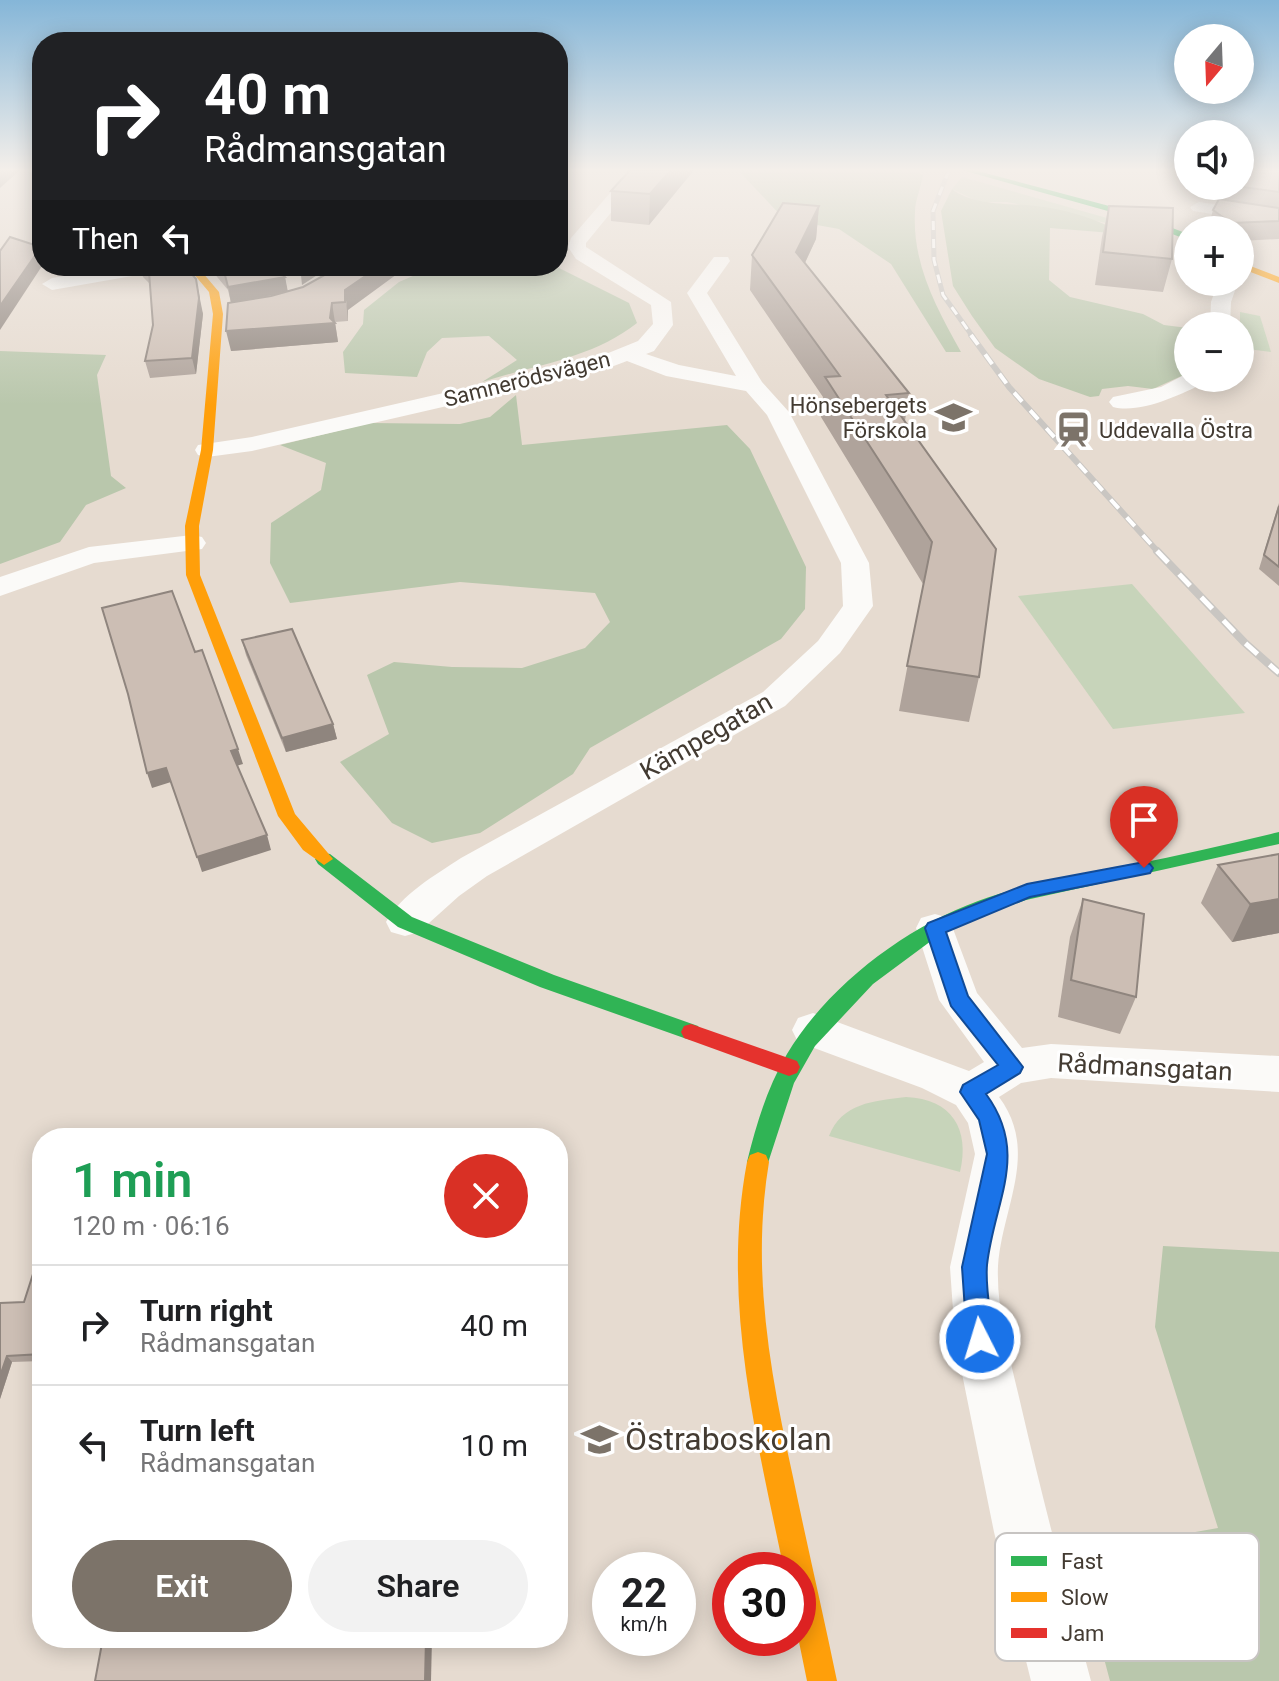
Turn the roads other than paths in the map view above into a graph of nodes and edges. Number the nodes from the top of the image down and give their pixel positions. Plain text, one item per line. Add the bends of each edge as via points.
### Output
1 (578, 248) edge
2 (721, 261) dead end
3 (1254, 272) edge
4 (98, 276) edge
5 (200, 276) edge
6 (1279, 280) edge
7 (52, 284) dead end
8 (627, 354) junction
9 (753, 386) junction
10 (1174, 390) edge
11 (1121, 402) dead end
12 (207, 450) junction
13 (192, 543) junction
14 (0, 587) edge
15 (1279, 838) edge
16 (405, 922) junction
17 (935, 928) junction
18 (801, 1048) junction
19 (1279, 1074) edge
20 (992, 1080) junction
21 (1022, 1533) edge
22 (1056, 1661) edge
23 (822, 1681) edge
24 (1061, 1681) edge

1 - 8 street, Samnerödsvägen via 661,302 663,325 646,346
2 - 9 street, Kämpegatan via 697,293
3 - 6 street
4 - 7 street
5 - 12 street via 226,314
8 - 9 street via 674,371
8 - 12 street, Samnerödsvägen via 268,441
9 - 16 street, Kämpegatan via 777,412 855,563 858,606 829,647 774,699 474,867
10 - 11 street
12 - 13 street
13 - 14 street via 89,555
13 - 16 street via 193,575 287,816 339,873
15 - 17 street via 1027,891
16 - 18 street via 547,981
17 - 18 street via 900,950
17 - 20 street
18 - 20 street via 937,1075
18 - 23 street via 768,1123 748,1248 753,1332 767,1423
19 - 20 street, Rådmansgatan via 1051,1061
20 - 21 street via 989,1117 998,1154 974,1267 980,1339
22 - 24 street

